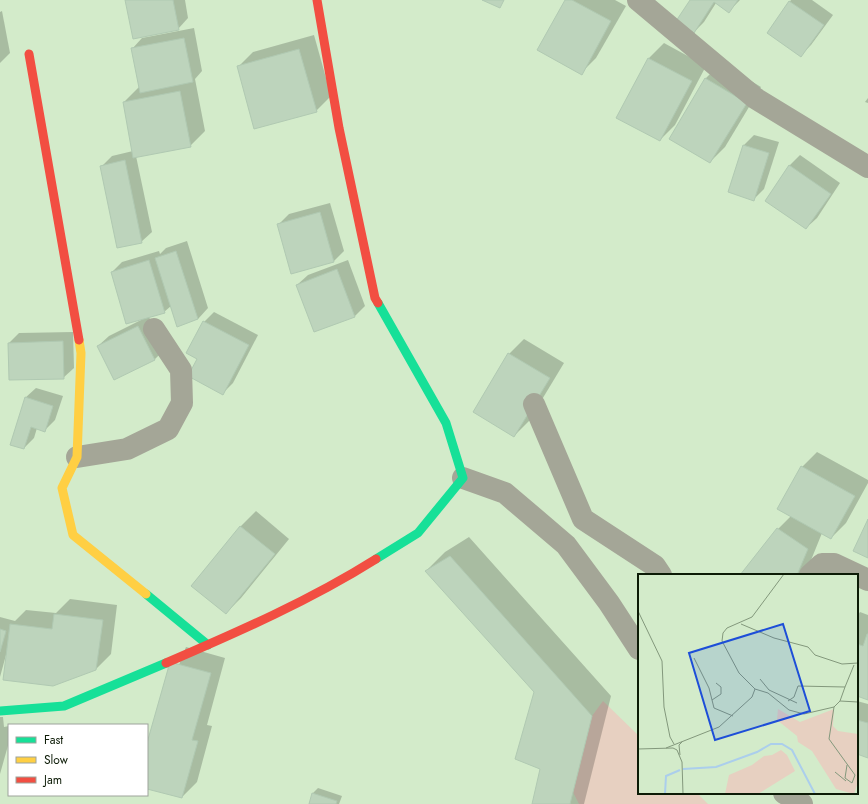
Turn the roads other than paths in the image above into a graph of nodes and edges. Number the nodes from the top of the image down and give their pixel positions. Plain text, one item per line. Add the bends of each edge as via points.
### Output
1 (317, 0) edge
2 (638, 0) edge
3 (29, 54) dead end
4 (868, 167) edge
5 (154, 329) dead end
6 (534, 404) dead end
7 (77, 457) junction
8 (463, 478) junction
9 (583, 519) junction
10 (566, 545) junction
11 (660, 574) edge
12 (811, 574) edge
13 (855, 574) edge
14 (858, 575) edge
15 (868, 580) edge
16 (208, 645) junction
17 (638, 647) edge
18 (0, 711) edge
19 (786, 794) edge
20 (802, 804) edge

1 - 8 street via 339,128 375,298 446,423
2 - 4 street via 755,98
3 - 7 street via 81,354
5 - 7 street via 181,370 182,403 168,429 127,449
6 - 9 street
7 - 16 street via 62,488 73,535
8 - 10 street via 505,493
8 - 16 street via 418,533 343,580
9 - 10 street
9 - 11 street via 655,566
10 - 17 street
12 - 13 street via 822,564 834,564
14 - 15 street
16 - 18 street via 64,706
19 - 20 street

